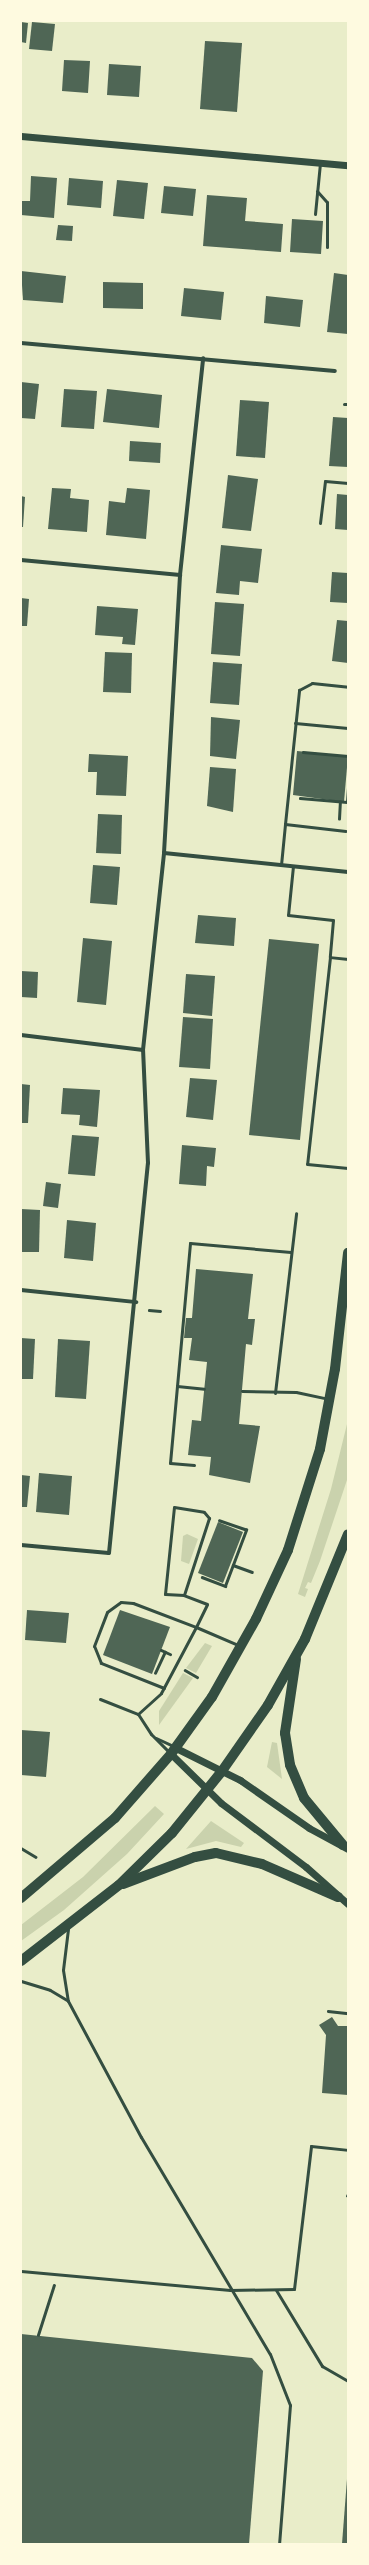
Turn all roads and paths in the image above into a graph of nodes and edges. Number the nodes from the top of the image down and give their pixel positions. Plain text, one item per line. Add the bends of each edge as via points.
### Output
1 (21, 136) edge
2 (320, 162) junction
3 (348, 165) edge
4 (317, 191) junction
5 (314, 214) dead end
6 (327, 247) dead end
7 (21, 343) edge
8 (203, 358) junction
9 (336, 371) dead end
10 (344, 404) dead end
11 (348, 404) edge
12 (348, 483) edge
13 (320, 523) dead end
14 (21, 560) edge
15 (180, 575) junction
16 (348, 686) edge
17 (295, 723) junction
18 (348, 728) edge
19 (300, 745) dead end
20 (348, 756) edge
21 (348, 788) edge
22 (295, 797) dead end
23 (340, 802) junction
24 (340, 808) dead end
25 (285, 824) junction
26 (346, 830) dead end
27 (164, 853) junction
28 (281, 865) junction
29 (293, 866) junction
30 (348, 872) edge
31 (330, 957) junction
32 (348, 960) edge
33 (21, 1035) edge
34 (143, 1050) junction
35 (348, 1168) edge
36 (296, 1213) dead end
37 (291, 1252) junction
38 (348, 1253) edge
39 (21, 1290) edge
40 (136, 1302) junction
41 (149, 1310) dead end
42 (160, 1311) dead end
43 (177, 1386) junction
44 (204, 1389) dead end
45 (242, 1391) dead end
46 (275, 1393) junction
47 (330, 1399) junction
48 (194, 1465) dead end
49 (220, 1521) dead end
50 (348, 1534) edge
51 (21, 1545) edge
52 (232, 1566) junction
53 (252, 1572) dead end
54 (197, 1575) dead end
55 (184, 1595) junction
56 (196, 1627) junction
57 (242, 1647) junction
58 (161, 1650) dead end
59 (165, 1652) junction
60 (170, 1654) dead end
61 (296, 1654) junction
62 (185, 1670) dead end
63 (154, 1674) dead end
64 (197, 1677) dead end
65 (164, 1688) junction
66 (100, 1699) dead end
67 (138, 1714) junction
68 (154, 1737) junction
69 (174, 1751) junction
70 (222, 1771) junction
71 (208, 1790) junction
72 (345, 1847) edge
73 (21, 1848) edge
74 (36, 1857) dead end
75 (119, 1885) junction
76 (338, 1897) junction
77 (21, 1898) edge
78 (348, 1904) edge
79 (68, 1927) junction
80 (21, 1961) edge
81 (21, 1981) edge
82 (68, 2001) junction
83 (328, 2011) dead end
84 (348, 2013) edge
85 (348, 2150) edge
86 (21, 2271) edge
87 (58, 2273) junction
88 (230, 2290) junction
89 (276, 2290) junction
90 (38, 2335) dead end
91 (348, 2381) edge
92 (279, 2544) edge

1 - 2 street
2 - 3 street
2 - 4 lane
4 - 5 lane
4 - 6 lane via 327,202
7 - 8 street
8 - 9 street
8 - 15 street
10 - 11 lane
12 - 13 lane via 325,481
14 - 15 street
15 - 27 street
16 - 17 lane via 304,684 298,694
17 - 18 lane
17 - 25 lane
19 - 20 path via 299,752
21 - 23 path via 347,802
22 - 23 path
23 - 24 path
25 - 26 lane
25 - 28 lane
27 - 28 street
27 - 34 street
28 - 29 street
29 - 30 street
29 - 31 lane via 288,915 333,920
31 - 32 lane
31 - 35 lane via 308,1164
33 - 34 street
34 - 40 street via 148,1163
36 - 37 lane
37 - 43 lane via 190,1243
37 - 46 lane
38 - 47 main road
39 - 40 street
40 - 51 street via 109,1553
41 - 42 path
43 - 44 lane
43 - 48 lane via 170,1463
45 - 46 lane
46 - 47 lane via 296,1392
47 - 57 main road via 318,1455 288,1550
49 - 52 path via 246,1530
50 - 61 main road
52 - 53 path
52 - 54 path via 225,1586
55 - 55 lane via 210,1518 204,1512 174,1507 165,1594
55 - 56 lane via 207,1604
56 - 57 lane
56 - 65 lane
56 - 65 lane via 126,1601 116,1604 107,1612 94,1646 96,1658 101,1663
57 - 69 main road
58 - 59 path
59 - 60 path
59 - 63 path
61 - 70 main road via 268,1705
61 - 72 main road via 285,1733 290,1765 304,1798
62 - 64 path
65 - 67 lane
66 - 67 lane
67 - 68 lane
68 - 69 lane
68 - 69 lane
69 - 70 street
69 - 71 street
69 - 77 main road via 115,1818
70 - 71 main road
70 - 72 street
71 - 75 main road
71 - 76 street
73 - 74 path
75 - 76 main road via 191,1858 216,1853 262,1864
75 - 79 main road
76 - 78 street
79 - 80 main road
79 - 82 lane via 63,1970
81 - 82 lane via 50,1990
82 - 88 lane
83 - 84 path
85 - 89 lane via 311,2146 294,2289
86 - 87 lane
87 - 88 lane
87 - 90 path
88 - 89 lane
88 - 92 lane via 270,2354 290,2405
89 - 91 lane via 322,2366

